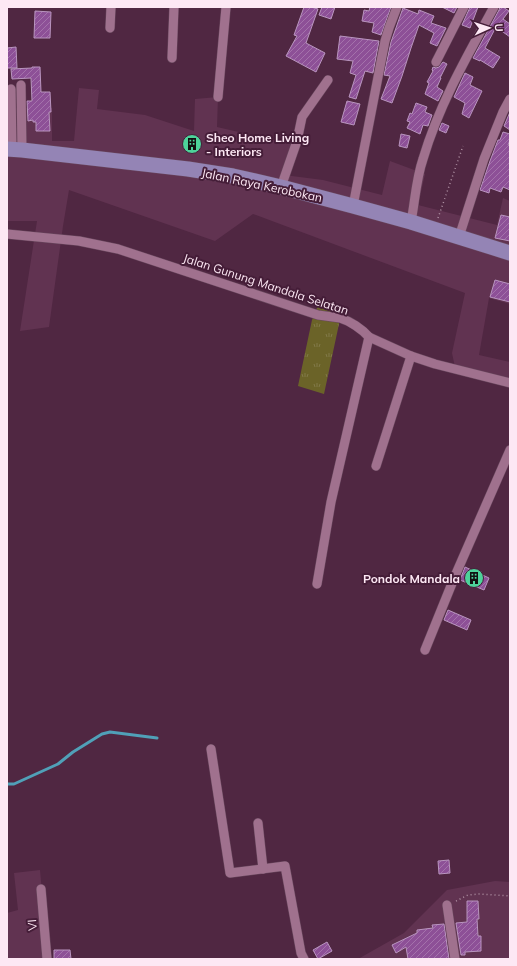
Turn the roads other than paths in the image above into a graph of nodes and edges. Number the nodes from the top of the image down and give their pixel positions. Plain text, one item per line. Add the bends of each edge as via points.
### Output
1 (111, 7) edge
2 (174, 7) edge
3 (226, 7) edge
4 (397, 7) edge
5 (464, 7) edge
6 (494, 7) edge
7 (110, 28) dead end
8 (172, 58) dead end
9 (436, 62) dead end
10 (328, 80) dead end
11 (21, 85) dead end
12 (11, 89) dead end
13 (218, 96) dead end
14 (510, 99) edge
15 (14, 149) edge
16 (280, 187) junction
17 (353, 206) junction
18 (411, 222) junction
19 (7, 234) edge
20 (459, 237) junction
21 (510, 253) edge
22 (369, 337) junction
23 (411, 356) junction
24 (510, 383) edge
25 (510, 450) edge
26 (376, 466) dead end
27 (317, 584) dead end
28 (425, 650) dead end
29 (211, 749) dead end
30 (258, 823) dead end
31 (263, 869) junction
32 (41, 889) dead end
33 (451, 903) road end
34 (48, 959) edge
35 (304, 959) edge
36 (455, 959) edge

1 - 7 street
2 - 8 street
3 - 13 street
4 - 17 street via 385,41
5 - 9 street
6 - 18 street via 441,108 420,166
10 - 16 street via 302,118 297,141
11 - 15 street
12 - 15 street
14 - 20 street via 502,112 484,159
15 - 16 main road, Jalan Raya Kerobokan via 188,169
16 - 17 main road, Jalan Raya Kerobokan
17 - 18 main road, Jalan Raya Kerobokan
18 - 20 main road, Jalan Raya Kerobokan
19 - 22 street, Jalan Gunung Mandala Selatan via 79,241 118,249 318,315 340,318
20 - 21 main road, Jalan Raya Kerobokan
22 - 23 street, Jalan Gunung Mandala Selatan
22 - 27 street via 331,502
23 - 24 street, Jalan Gunung Mandala Selatan
23 - 26 street
25 - 28 street
29 - 31 street via 230,873
30 - 31 street
31 - 35 street via 285,866
32 - 34 street, VI
33 - 36 street

